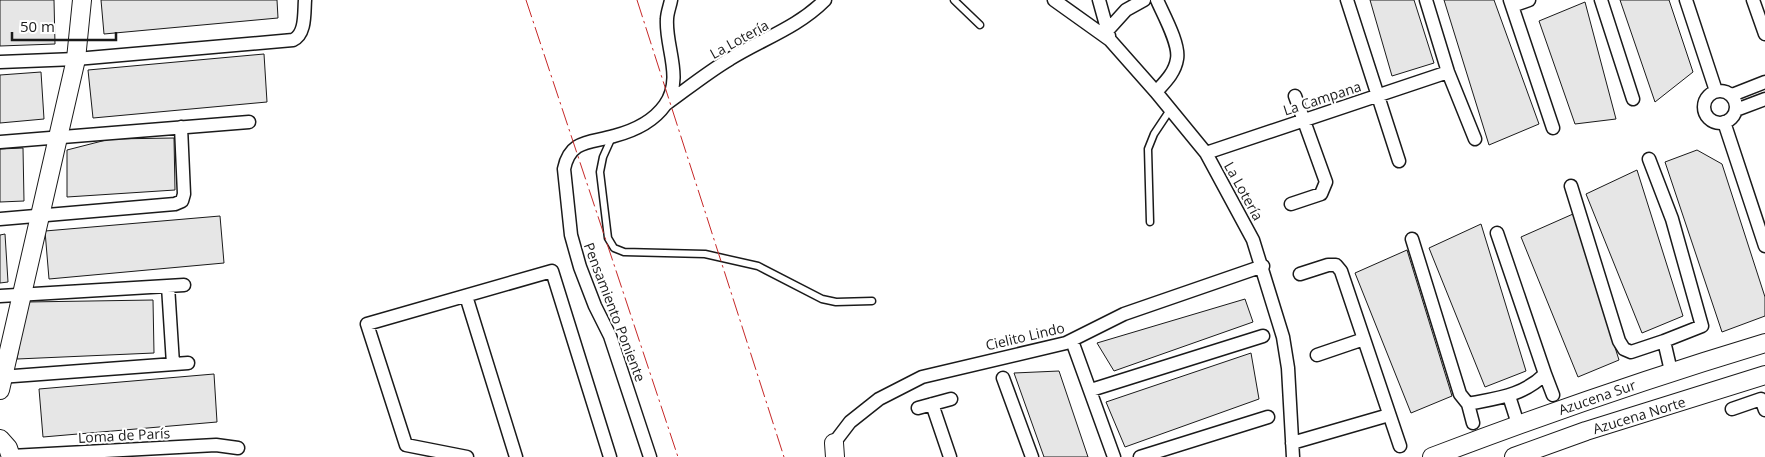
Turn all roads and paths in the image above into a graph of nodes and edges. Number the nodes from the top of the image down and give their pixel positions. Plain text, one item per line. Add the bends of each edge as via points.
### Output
1 (82, 0) edge
2 (306, 0) edge
3 (671, 0) edge
4 (825, 0) edge
5 (954, 0) edge
6 (1054, 0) edge
7 (1100, 0) edge
8 (1144, 0) edge
9 (1157, 0) edge
10 (1347, 0) edge
11 (1426, 0) edge
12 (1529, 0) edge
13 (1601, 0) edge
14 (1686, 0) edge
15 (1754, 0) edge
16 (1511, 3) edge
17 (980, 25) dead end
18 (1765, 34) edge
19 (1109, 36) junction
20 (76, 58) junction
21 (0, 62) edge
22 (1448, 72) junction
23 (1765, 82) edge
24 (1716, 91) junction
25 (1156, 92) junction
26 (1377, 95) junction
27 (1732, 95) junction
28 (1295, 96) dead end
29 (1633, 99) dead end
30 (1765, 99) edge
31 (666, 104) junction
32 (1170, 110) junction
33 (1736, 110) junction
34 (1305, 119) junction
35 (249, 122) dead end
36 (1724, 122) junction
37 (181, 127) junction
38 (1553, 128) dead end
39 (612, 137) junction
40 (59, 138) junction
41 (1475, 139) dead end
42 (0, 142) edge
43 (1206, 153) junction
44 (1649, 159) dead end
45 (1399, 161) dead end
46 (1571, 186) dead end
47 (1290, 204) dead end
48 (41, 216) junction
49 (0, 219) edge
50 (1150, 222) dead end
51 (1497, 233) dead end
52 (1412, 239) dead end
53 (1765, 246) edge
54 (1263, 266) junction
55 (1300, 274) dead end
56 (184, 285) dead end
57 (168, 286) junction
58 (23, 295) junction
59 (0, 296) edge
60 (466, 296) junction
61 (872, 301) dead end
62 (1262, 336) dead end
63 (1364, 339) junction
64 (1072, 341) junction
65 (1664, 341) junction
66 (1765, 343) edge
67 (1317, 355) dead end
68 (173, 364) junction
69 (188, 364) dead end
70 (1671, 371) junction
71 (1546, 374) junction
72 (1765, 376) edge
73 (1003, 378) dead end
74 (1, 381) edge
75 (1091, 390) junction
76 (1553, 395) dead end
77 (1509, 396) junction
78 (951, 399) dead end
79 (932, 404) junction
80 (1468, 404) junction
81 (918, 408) dead end
82 (1732, 409) dead end
83 (1765, 410) edge
84 (1389, 415) junction
85 (1268, 417) dead end
86 (1473, 423) dead end
87 (1518, 424) junction
88 (0, 439) edge
89 (1292, 444) junction
90 (1400, 446) dead end
91 (238, 448) dead end
92 (834, 450) edge
93 (11, 456) edge
94 (1436, 456) edge
95 (467, 457) edge
96 (516, 457) edge
97 (610, 457) edge
98 (650, 457) edge
99 (950, 457) edge
100 (1032, 457) edge
101 (1114, 457) edge
102 (1140, 457) edge
103 (1293, 457) edge
104 (1514, 457) edge

1 - 20 street
2 - 20 street via 302,31 293,40
3 - 31 street, Pensamiento Poniente via 667,19 674,77
4 - 31 street, La Lotería via 788,29 730,59
5 - 17 lane
6 - 19 street, La Lotería
7 - 19 street
8 - 19 street via 1126,10
9 - 25 street via 1174,39 1178,58 1173,72
10 - 26 street
11 - 22 street
12 - 16 street
13 - 29 street
14 - 24 street
15 - 18 street
16 - 38 street
19 - 25 street, La Lotería
20 - 21 street
20 - 40 street
22 - 26 street, La Campana
22 - 41 street
23 - 27 street
24 - 27 street
24 - 36 street via 1708,95 1704,111 1715,122
25 - 32 street, La Lotería
26 - 34 street, La Campana
26 - 45 street
27 - 33 street
28 - 34 street
30 - 33 street
31 - 39 street, Pensamiento Poniente via 651,121
32 - 43 street, La Lotería
32 - 50 lane via 1148,149
33 - 36 street
34 - 43 street, La Campana
34 - 47 street via 1326,182 1325,189 1321,194
35 - 37 street
36 - 53 street
37 - 40 street
37 - 48 street via 182,201
39 - 61 lane via 600,172 608,238 614,248 624,252 705,254 758,266 836,302
39 - 98 street, Pensamiento Poniente via 588,141 575,148 566,160 564,169 571,235 595,306 610,336
40 - 42 street
40 - 48 street
43 - 54 street, La Lotería via 1253,240
44 - 65 street via 1672,219 1702,326
46 - 65 street via 1619,341 1624,349 1631,352
48 - 49 street
48 - 58 street
51 - 71 street
52 - 80 street via 1460,394
54 - 64 street, Cielito Lindo via 1124,314
54 - 89 street, La Lotería via 1283,337
55 - 63 street via 1336,265 1341,271
56 - 57 street
57 - 58 street
57 - 68 street
58 - 59 street
58 - 74 street
60 - 95 street via 367,324 406,445
60 - 96 street
60 - 97 street via 552,271
62 - 75 street
63 - 67 street
63 - 84 street
64 - 75 street
64 - 92 street, Cielito Lindo via 922,377 879,400 850,422
65 - 70 street
66 - 70 street, Azucena Sur
68 - 69 street
68 - 74 street
70 - 87 street, Azucena Sur
71 - 76 street
71 - 77 street via 1533,386
72 - 104 street, Azucena Norte via 1586,431
73 - 100 street
75 - 101 street
77 - 80 street
77 - 87 street
78 - 79 street
79 - 81 street
79 - 99 street
80 - 86 street
82 - 83 street via 1761,399
84 - 89 street
84 - 90 street
85 - 102 street
87 - 94 street, Azucena Sur
88 - 93 street
89 - 103 street, La Lotería
91 - 93 street, Loma de París via 216,445

